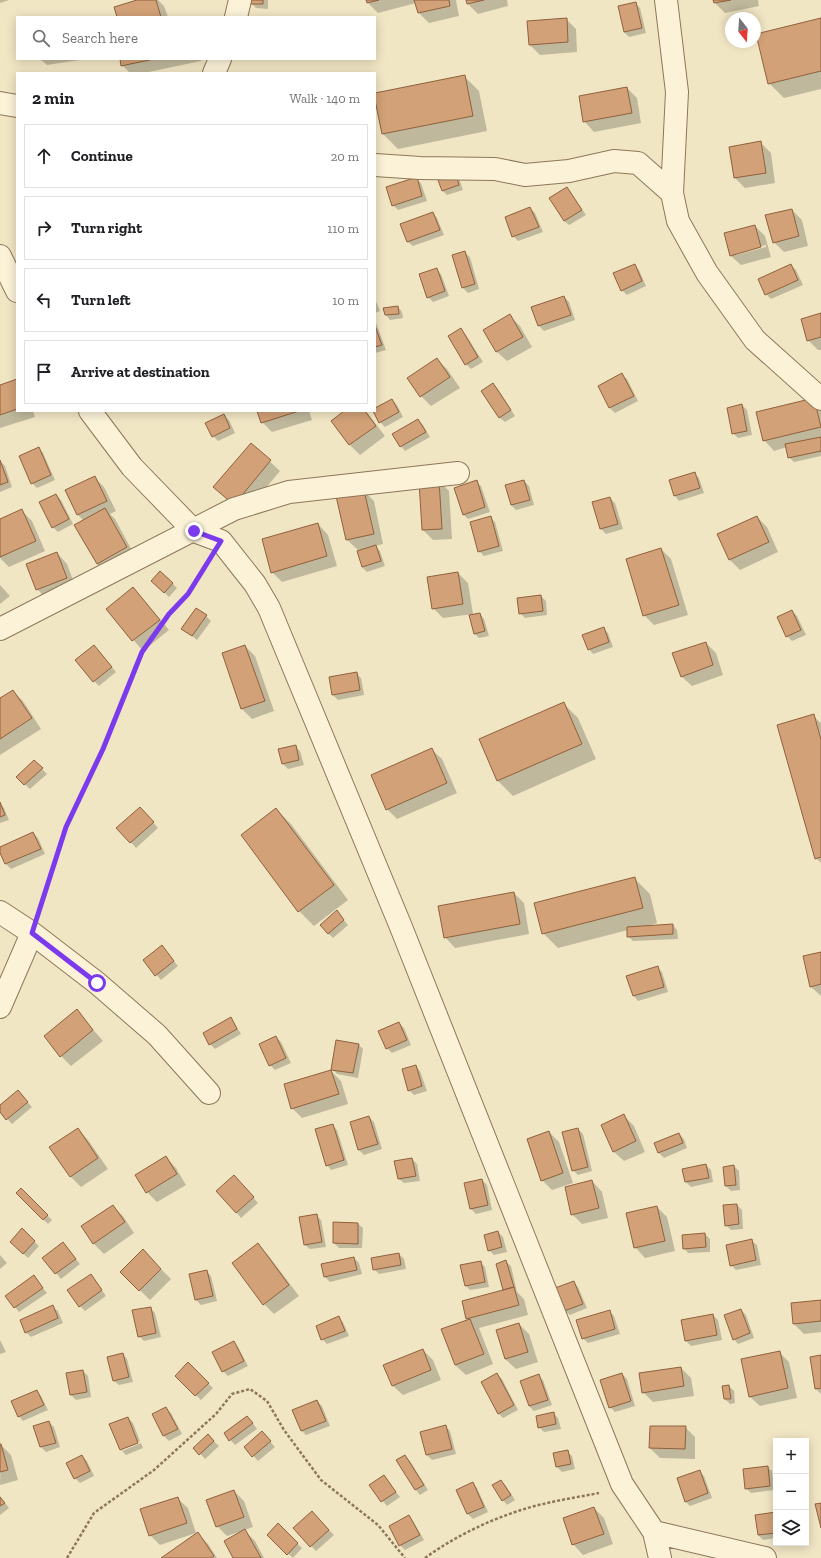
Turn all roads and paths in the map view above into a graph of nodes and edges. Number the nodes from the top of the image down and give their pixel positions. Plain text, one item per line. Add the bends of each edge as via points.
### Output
1 (240, 0) edge
2 (666, 0) edge
3 (236, 16) edge
4 (220, 60) edge
5 (214, 72) edge
6 (0, 103) edge
7 (16, 106) edge
8 (376, 165) edge
9 (672, 194) junction
10 (0, 256) edge
11 (16, 289) edge
12 (821, 399) edge
13 (91, 412) edge
14 (458, 473) dead end
15 (194, 531) junction
16 (221, 541) junction
17 (0, 629) edge
18 (0, 912) edge
19 (32, 933) junction
20 (0, 1007) edge
21 (209, 1093) dead end
22 (622, 1484) junction
23 (654, 1532) junction
24 (67, 1558) edge
25 (405, 1558) edge
26 (425, 1558) edge
27 (660, 1558) edge
28 (764, 1558) edge

1 - 3 street
2 - 9 street via 677,92
4 - 5 street
6 - 7 street
8 - 9 street via 495,168 526,175 569,171 614,161 638,163
9 - 12 street via 678,221 707,273 755,340
10 - 11 street
13 - 15 street via 132,467
14 - 15 street via 289,492 234,509
15 - 16 street
15 - 17 street
16 - 19 path via 188,594 169,614 142,652 103,749 66,827
16 - 22 street via 255,584 272,616 401,927
18 - 19 street
19 - 20 street
19 - 21 street via 97,983 157,1035
22 - 23 street
22 - 26 path via 606,1492 522,1510 476,1527
23 - 27 street
23 - 28 street
24 - 25 path via 94,1513 154,1470 216,1414 232,1394 250,1389 267,1401 284,1430 321,1480 378,1525

